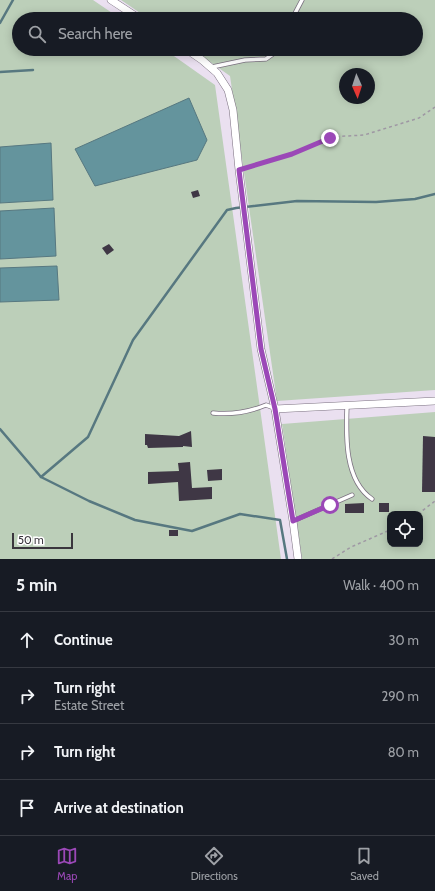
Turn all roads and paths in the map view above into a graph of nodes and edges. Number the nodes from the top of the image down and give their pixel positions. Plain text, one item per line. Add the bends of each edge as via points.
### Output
1 (111, 0) edge
2 (302, 0) edge
3 (129, 12) edge
4 (296, 12) edge
5 (196, 56) edge
6 (270, 56) edge
7 (211, 67) junction
8 (435, 107) edge
9 (239, 170) junction
10 (435, 401) edge
11 (347, 406) junction
12 (275, 409) junction
13 (213, 413) dead end
14 (352, 495) dead end
15 (372, 499) dead end
16 (435, 501) edge
17 (422, 511) edge
18 (293, 521) junction
19 (387, 531) edge
20 (298, 559) edge
21 (332, 559) edge

1 - 3 street
2 - 4 lane
5 - 7 street
6 - 7 lane via 266,59 245,60
7 - 9 street via 228,90 233,110
8 - 9 path via 419,118 364,135 330,138 292,154
9 - 12 street via 261,349
10 - 11 street
11 - 12 street
11 - 15 lane via 347,441 351,466 365,494
12 - 13 lane via 266,405 233,413
12 - 18 street
14 - 18 lane
16 - 17 path
18 - 20 street
19 - 21 path via 351,547

